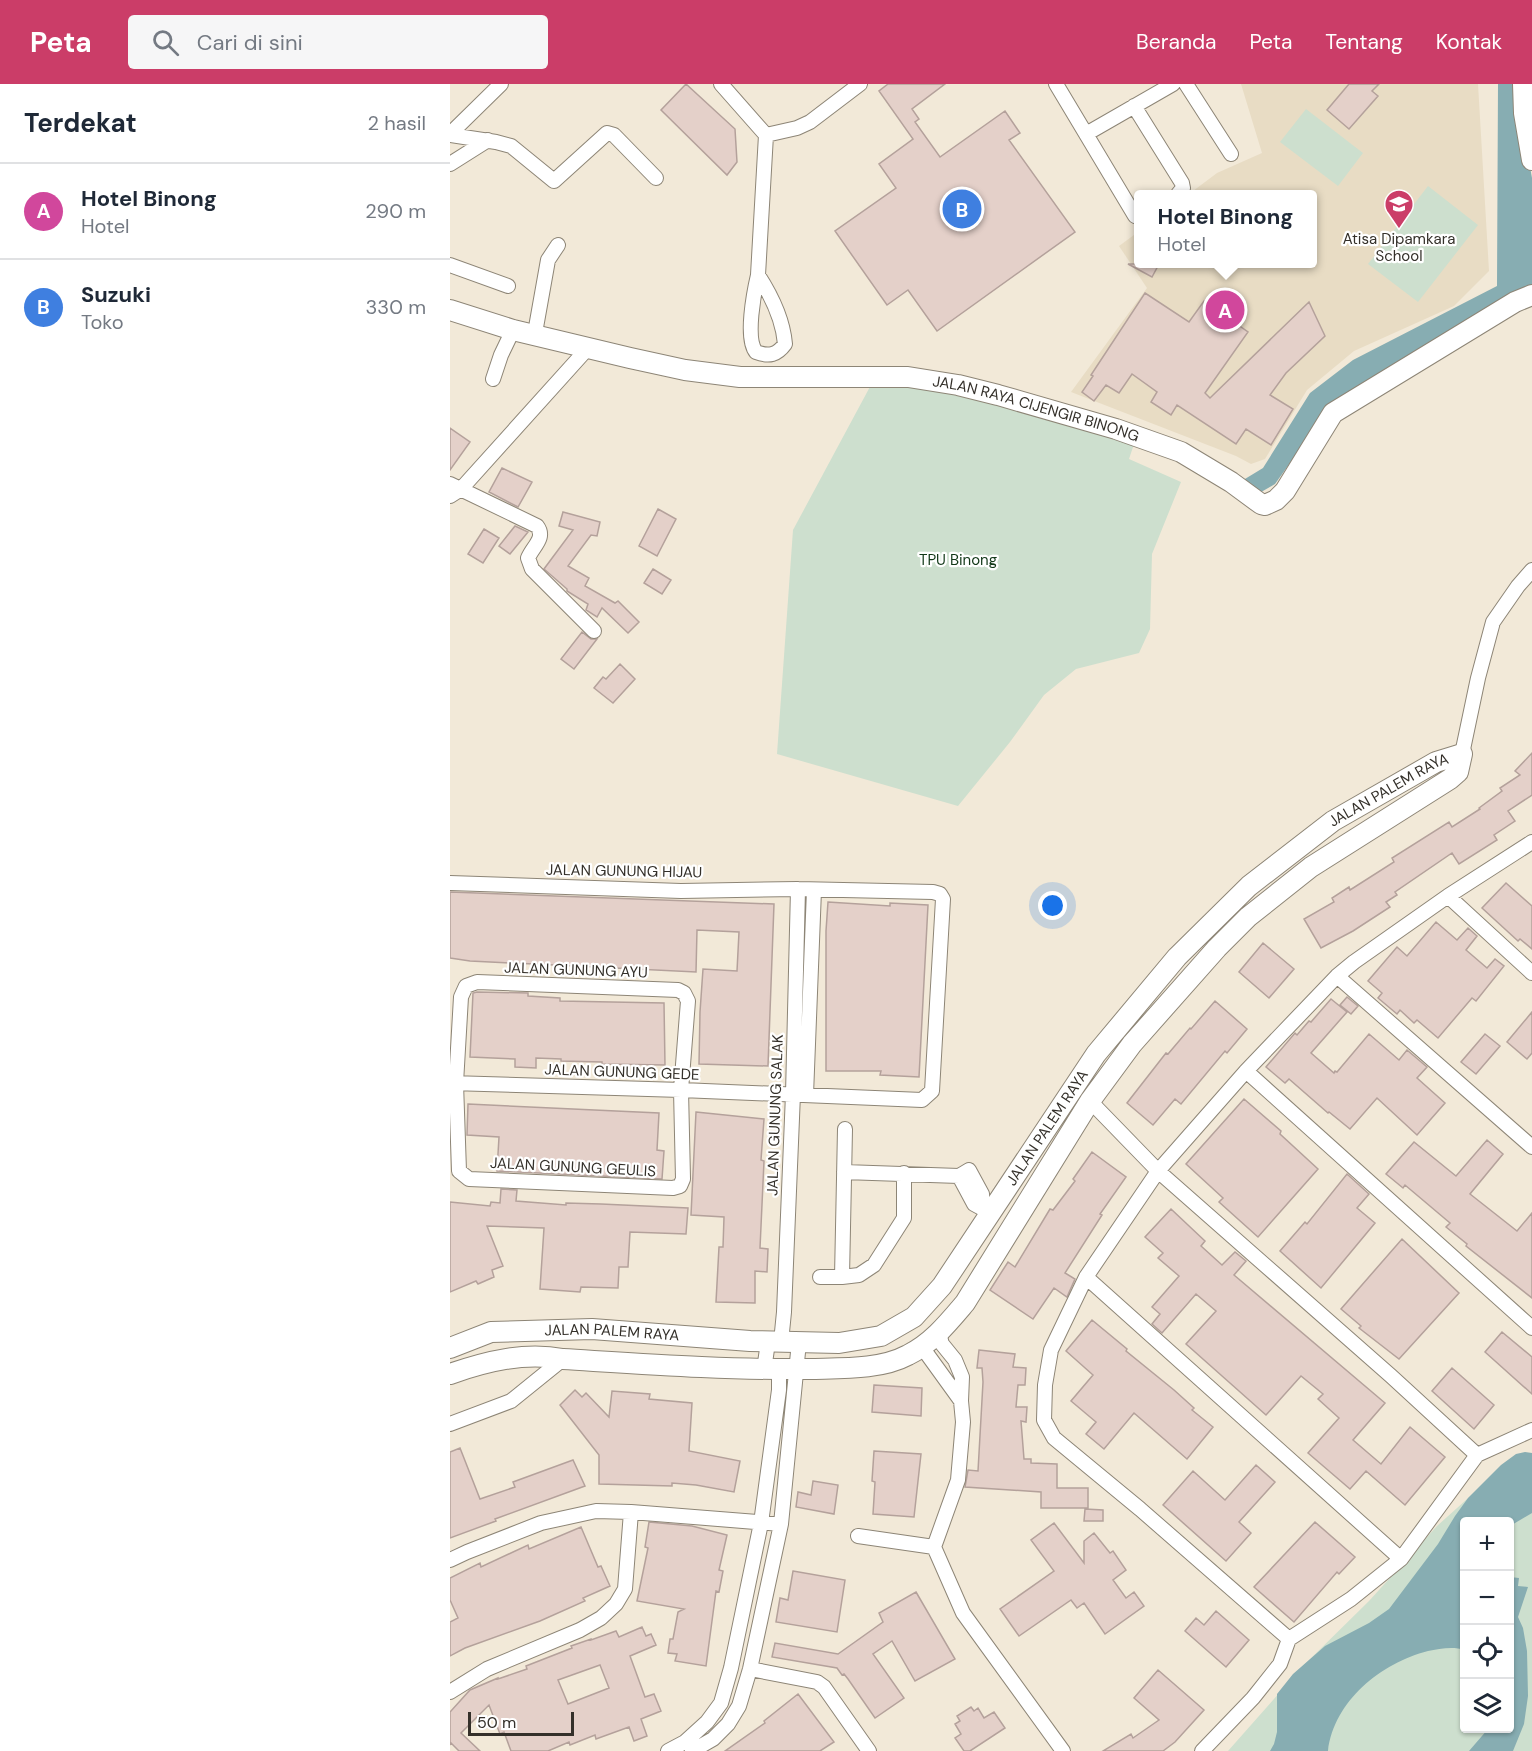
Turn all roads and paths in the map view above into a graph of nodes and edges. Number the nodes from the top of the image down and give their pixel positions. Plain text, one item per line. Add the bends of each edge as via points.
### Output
1 (501, 84) edge
2 (721, 84) edge
3 (860, 84) edge
4 (1056, 84) edge
5 (1173, 84) edge
6 (1186, 84) edge
7 (1522, 84) edge
8 (1134, 106) junction
9 (450, 134) edge
10 (1086, 134) junction
11 (766, 135) junction
12 (488, 140) junction
13 (1231, 154) dead end
14 (1532, 160) edge
15 (450, 164) edge
16 (656, 178) dead end
17 (1180, 190) edge
18 (1134, 214) edge
19 (558, 244) dead end
20 (450, 265) edge
21 (758, 275) junction
22 (508, 286) dead end
23 (1532, 295) edge
24 (450, 310) edge
25 (513, 330) junction
26 (535, 333) junction
27 (588, 348) junction
28 (493, 379) dead end
29 (454, 490) edge
30 (1532, 570) edge
31 (594, 631) dead end
32 (1462, 754) junction
33 (1532, 842) edge
34 (450, 883) edge
35 (798, 889) junction
36 (814, 890) junction
37 (1448, 896) junction
38 (1532, 973) edge
39 (1337, 976) junction
40 (1246, 1071) junction
41 (453, 1083) edge
42 (681, 1090) junction
43 (799, 1095) junction
44 (1090, 1101) junction
45 (844, 1129) dead end
46 (1532, 1147) edge
47 (1158, 1171) junction
48 (844, 1172) junction
49 (904, 1173) junction
50 (987, 1211) junction
51 (1012, 1227) junction
52 (1086, 1276) junction
53 (820, 1277) dead end
54 (842, 1277) junction
55 (1532, 1328) edge
56 (939, 1333) junction
57 (783, 1342) junction
58 (922, 1347) junction
59 (450, 1348) edge
60 (563, 1359) junction
61 (780, 1369) junction
62 (450, 1374) edge
63 (961, 1401) junction
64 (450, 1424) edge
65 (1532, 1430) edge
66 (1477, 1455) junction
67 (631, 1512) junction
68 (761, 1523) junction
69 (781, 1524) junction
70 (858, 1536) dead end
71 (934, 1547) junction
72 (1401, 1558) junction
73 (450, 1560) edge
74 (1289, 1639) junction
75 (750, 1669) junction
76 (450, 1692) edge
77 (668, 1751) edge
78 (692, 1751) edge
79 (869, 1751) edge
80 (1063, 1751) edge
81 (1202, 1751) edge

1 - 9 street
2 - 11 street
3 - 11 street via 810,122
4 - 10 street
5 - 8 street
6 - 13 street
7 - 14 street
8 - 10 street
8 - 17 street
9 - 12 street
10 - 18 street
11 - 21 street
12 - 15 street
12 - 16 street via 512,146 554,181 607,133 614,135
19 - 26 street via 548,260
20 - 22 street
21 - 21 street via 785,337 782,349 765,355 756,352 750,340
23 - 27 street, JALAN RAYA CIJENGIR BINONG via 1340,408 1326,422 1286,491 1265,505 1181,452 958,385 908,377 740,377 685,370
24 - 25 street, JALAN RAYA CIJENGIR BINONG
25 - 26 street, JALAN RAYA CIJENGIR BINONG
25 - 28 street
26 - 27 street, JALAN RAYA CIJENGIR BINONG
27 - 29 street
29 - 31 street via 537,526 541,538 528,558 532,569
30 - 32 street via 1493,622
32 - 44 street, JALAN PALEM RAYA via 1458,772 1450,779 1311,867 1248,917 1132,1044
32 - 50 street, JALAN PALEM RAYA via 1436,762 1333,821 1249,886 1177,957 1096,1054
33 - 37 street
34 - 35 street, JALAN GUNUNG HIJAU via 681,891
35 - 36 street, JALAN GUNUNG HIJAU
35 - 43 street, JALAN GUNUNG SALAK
36 - 43 street, JALAN GUNUNG SALAK
36 - 43 street, JALAN GUNUNG GEDE via 933,892 943,899 932,1091 918,1101
37 - 38 street
37 - 39 street
39 - 40 street
39 - 46 street
40 - 47 street
40 - 55 street
41 - 42 street, JALAN GUNUNG GEDE
41 - 42 street, JALAN GUNUNG GEULIS via 459,1171 464,1177 673,1188 680,1186 683,1179
41 - 42 street, JALAN GUNUNG AYU via 460,997 466,986 477,982 684,993 688,1001
42 - 43 street, JALAN GUNUNG GEDE
43 - 57 street, JALAN GUNUNG SALAK
44 - 47 street
44 - 51 street, JALAN PALEM RAYA
45 - 48 street
47 - 52 street
47 - 66 street
48 - 49 street
48 - 54 street
49 - 50 street via 964,1173 974,1204
49 - 54 street via 904,1218 874,1264 859,1275
50 - 51 street
50 - 57 street, JALAN PALEM RAYA via 942,1286 914,1317 881,1336 840,1343
51 - 56 street, JALAN PALEM RAYA via 965,1303
52 - 72 street
52 - 74 street via 1052,1350 1045,1385 1047,1428
53 - 54 street
56 - 58 street, JALAN PALEM RAYA
56 - 63 street via 962,1377
57 - 59 street, JALAN PALEM RAYA via 592,1329 491,1332
57 - 61 street
57 - 61 street
58 - 61 street, JALAN PALEM RAYA via 887,1363
58 - 63 street
60 - 61 street, JALAN PALEM RAYA
60 - 62 street, JALAN PALEM RAYA via 510,1357
60 - 64 street, JALAN PALEM RAYA via 511,1401
61 - 68 street
61 - 69 street
63 - 71 street via 958,1480
65 - 66 street
66 - 72 street
67 - 68 street
67 - 73 street via 596,1511 541,1523
67 - 76 street via 625,1589 616,1604 580,1630 487,1669
68 - 69 street
68 - 77 street via 721,1703 685,1742
69 - 75 street
70 - 71 street
71 - 80 street via 963,1613
72 - 74 street via 1351,1599
74 - 81 street via 1280,1664
75 - 78 street via 739,1706 728,1724
75 - 79 street via 817,1682

